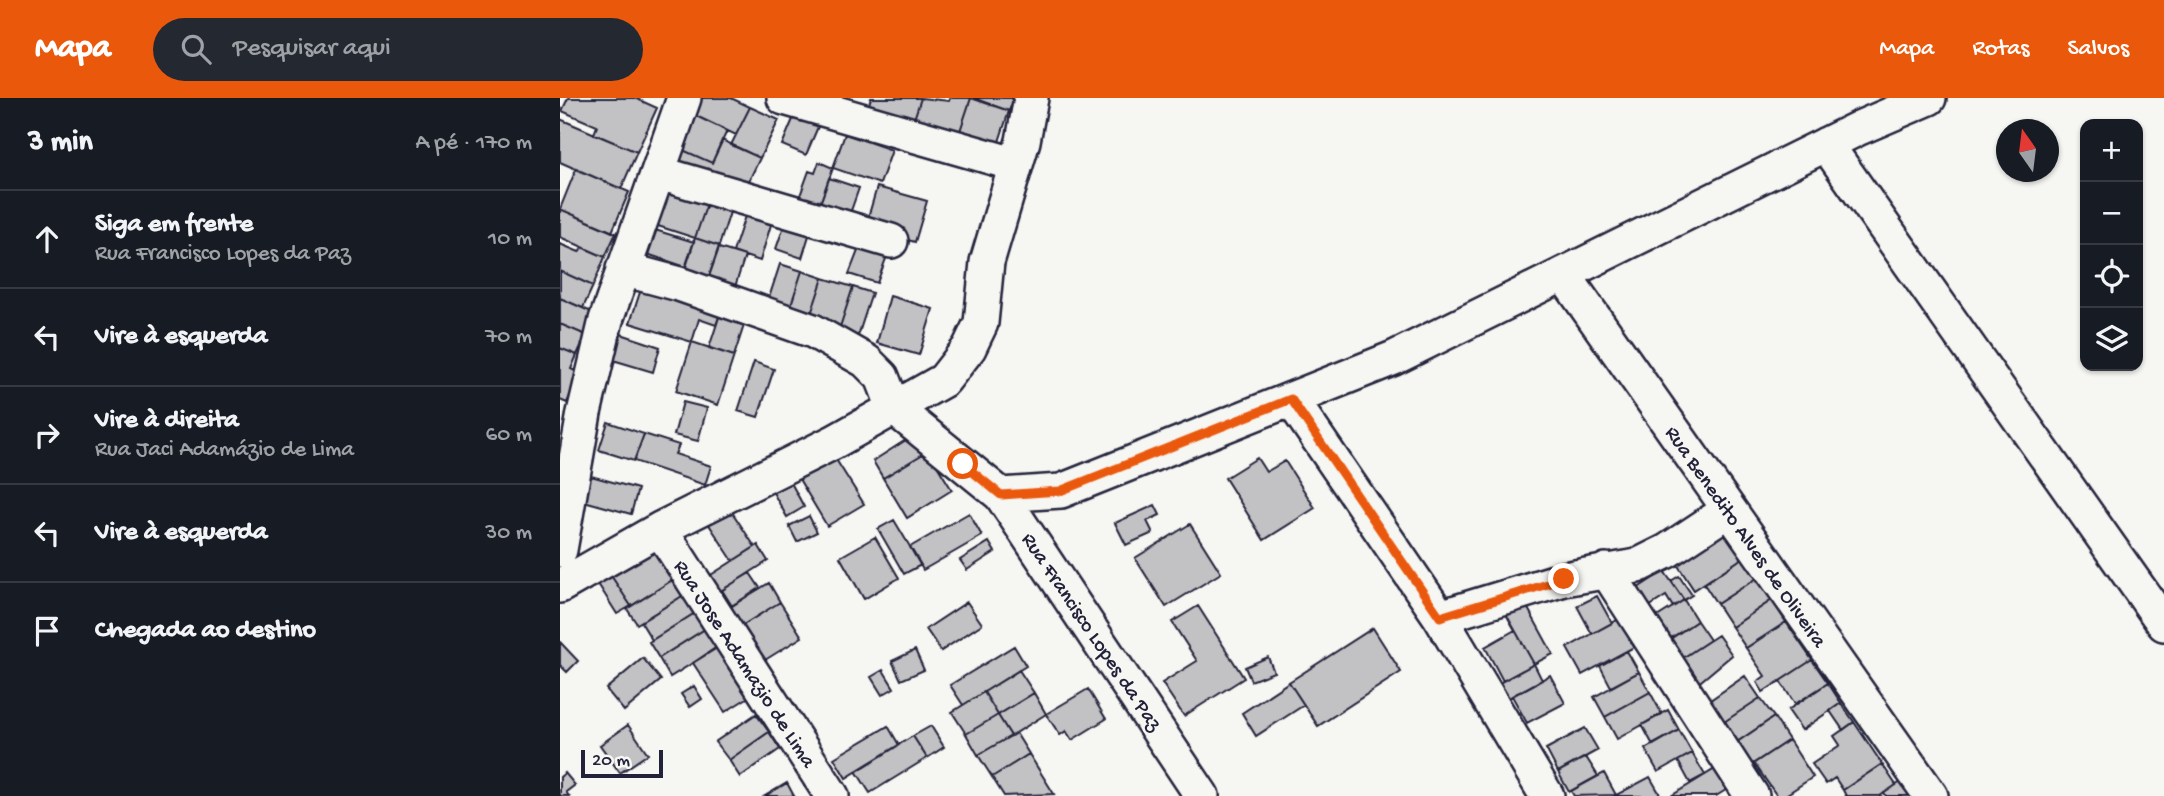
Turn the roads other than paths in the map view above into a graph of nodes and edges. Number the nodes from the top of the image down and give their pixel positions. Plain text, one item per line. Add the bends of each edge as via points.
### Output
1 (684, 98) edge
2 (784, 98) edge
3 (1031, 98) edge
4 (1929, 98) edge
5 (1826, 144) junction
6 (1014, 164) junction
7 (659, 173) junction
8 (891, 241) dead end
9 (624, 269) junction
10 (1564, 275) junction
11 (1291, 399) junction
12 (894, 408) junction
13 (1001, 495) junction
14 (1729, 510) junction
15 (660, 529) junction
16 (560, 551) edge
17 (1606, 570) junction
18 (560, 586) edge
19 (1440, 617) junction
20 (2164, 624) edge
21 (832, 796) edge
22 (1202, 796) edge
23 (1547, 796) edge
24 (1752, 796) edge
25 (1931, 796) edge

1 - 7 street
2 - 6 street
3 - 6 street
4 - 5 street
5 - 10 street
5 - 20 street
6 - 12 street via 987,262 981,323 969,348 944,380
7 - 8 street
7 - 9 street
9 - 12 street, Rua Francisco Lopes da Paz via 813,331 866,360 882,377
9 - 16 street via 594,364
10 - 11 street via 1394,358
10 - 14 street, Rua Benedito Alves de Oliveira
11 - 13 street via 1060,491
11 - 19 street
12 - 13 street, Rua Francisco Lopes da Paz
12 - 15 street
13 - 22 street, Rua Francisco Lopes da Paz
14 - 17 street via 1647,561
14 - 25 street, Rua Benedito Alves de Oliveira
15 - 18 street
15 - 21 street, Rua Jose Adamazio de Lima
17 - 19 street
17 - 24 street
19 - 23 street

